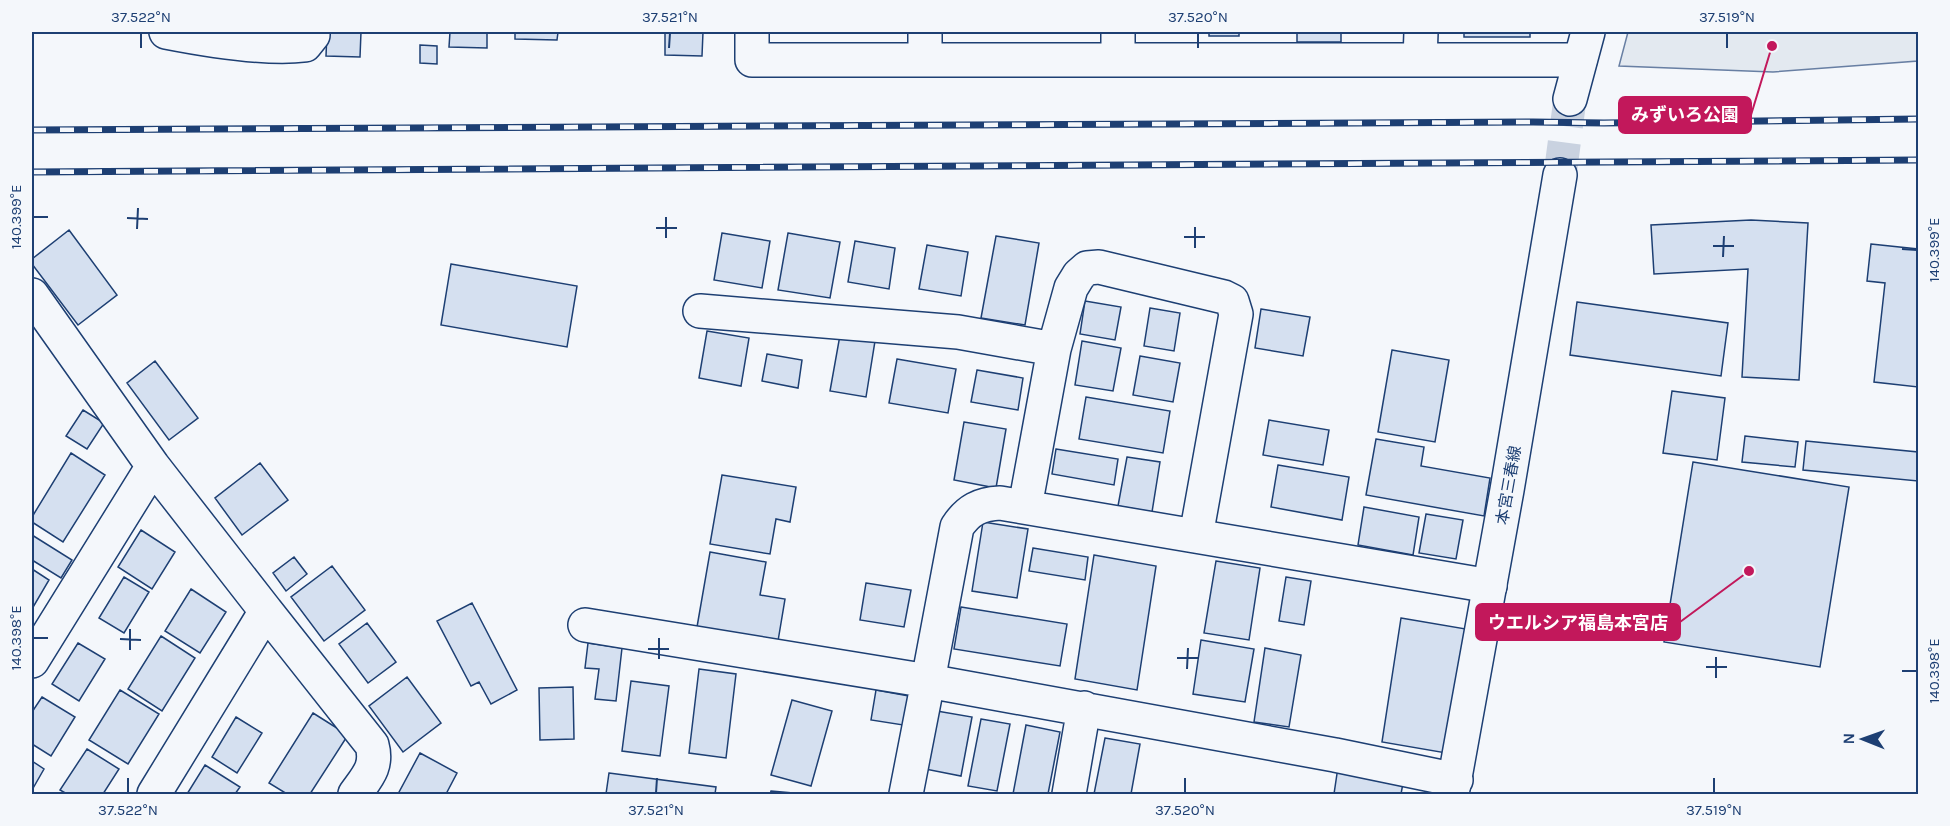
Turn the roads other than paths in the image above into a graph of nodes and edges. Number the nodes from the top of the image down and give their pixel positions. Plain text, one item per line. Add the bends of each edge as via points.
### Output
1 (166, 32) edge
2 (313, 32) edge
3 (752, 32) edge
4 (925, 46) edge
5 (1118, 46) edge
6 (1269, 46) edge
7 (1421, 46) edge
8 (1584, 46) edge
9 (1570, 99) tunnel mouth
10 (1560, 175) tunnel mouth
11 (32, 294) edge
12 (700, 311) dead end
13 (1054, 349) junction
14 (153, 466) junction
15 (1025, 507) junction
16 (1196, 536) junction
17 (1490, 586) junction
18 (266, 611) junction
19 (585, 625) dead end
20 (32, 661) edge
21 (928, 681) junction
22 (1084, 708) junction
23 (1454, 787) edge
24 (154, 795) edge
25 (355, 795) edge
26 (906, 795) edge
27 (1069, 795) edge

1 - 2 street via 289,47 305,45
3 - 4 street via 752,60
4 - 5 street via 984,60
5 - 6 street
6 - 7 street
7 - 8 street
8 - 9 street
10 - 17 street, 本宮三春線
11 - 14 street
12 - 13 street via 958,332
13 - 15 street
13 - 16 street via 1071,288 1087,268 1099,267 1232,301 1236,314
14 - 18 street
14 - 20 street
15 - 16 street
15 - 21 street via 986,503 964,516 957,527
16 - 17 street
17 - 23 street, 本宮三春線
18 - 24 street
18 - 25 street via 372,745 374,765
19 - 21 street
21 - 22 street
21 - 26 street
22 - 23 street via 1335,755
22 - 27 street

